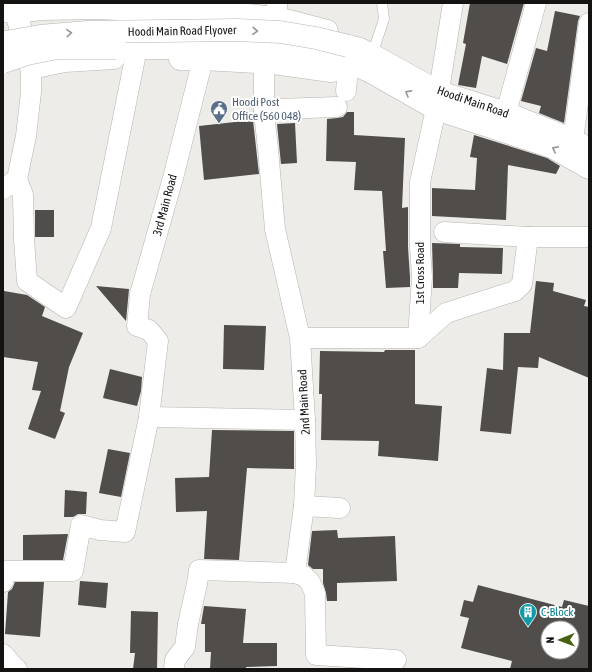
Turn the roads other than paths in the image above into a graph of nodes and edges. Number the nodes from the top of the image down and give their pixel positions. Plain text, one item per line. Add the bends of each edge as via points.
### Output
1 (382, 3) edge
2 (453, 3) edge
3 (536, 3) edge
4 (9, 11) edge
5 (277, 11) edge
6 (589, 22) edge
7 (3, 43) edge
8 (135, 58) junction
9 (355, 58) junction
10 (203, 59) junction
11 (3, 62) edge
12 (264, 62) junction
13 (31, 68) junction
14 (438, 100) junction
15 (264, 112) junction
16 (506, 113) junction
17 (581, 144) edge
18 (589, 168) edge
19 (10, 184) edge
20 (444, 232) dead end
21 (528, 237) junction
22 (589, 237) edge
23 (300, 338) junction
24 (418, 338) junction
25 (149, 417) junction
26 (305, 420) junction
27 (304, 506) junction
28 (340, 508) dead end
29 (295, 572) junction
30 (3, 582) edge
31 (3, 654) edge
32 (396, 660) dead end
33 (317, 662) edge
34 (18, 669) edge
35 (174, 669) edge

1 - 9 lane via 384,19
2 - 14 street, 1st Cross Road
3 - 16 street
4 - 5 main road via 96,8 247,15
4 - 13 main road
5 - 9 main road via 351,37
6 - 17 street
7 -> 9 main road, Hoodi Main Road Flyover, bridge via 40,36 87,32 237,30 280,32 316,38
8 - 10 main road
8 - 13 main road via 65,61
8 - 19 street via 101,228 66,308 28,281 23,195
9 - 11 main road, Hoodi Main Road Flyover, bridge via 337,60 219,48 57,48
9 - 12 main road via 331,72
9 - 14 main road, Hoodi Main Road
9 - 15 street via 341,99
10 - 12 main road
10 - 25 street, 3rd Main Road via 140,294 137,326 149,330 158,341
12 - 15 street, 2nd Main Road
13 - 19 street via 26,136
14 - 16 main road, Hoodi Main Road
18 -> 14 main road via 552,147
14 - 24 street, 1st Cross Road via 420,182 422,278
15 - 23 street, 2nd Main Road via 275,230
16 - 17 main road, Hoodi Main Road
20 - 21 street
21 - 22 street
21 - 24 street via 522,284 515,291 446,313
23 - 24 street
23 - 26 street, 2nd Main Road
25 - 26 street
25 - 30 street via 125,532 100,530 81,524 74,571 5,571
26 - 27 street, 2nd Main Road
27 - 28 street
27 - 29 street, 2nd Main Road
29 - 33 street via 310,582 315,593
29 - 35 street via 199,570 185,647 175,660
31 - 34 street
32 - 33 street

